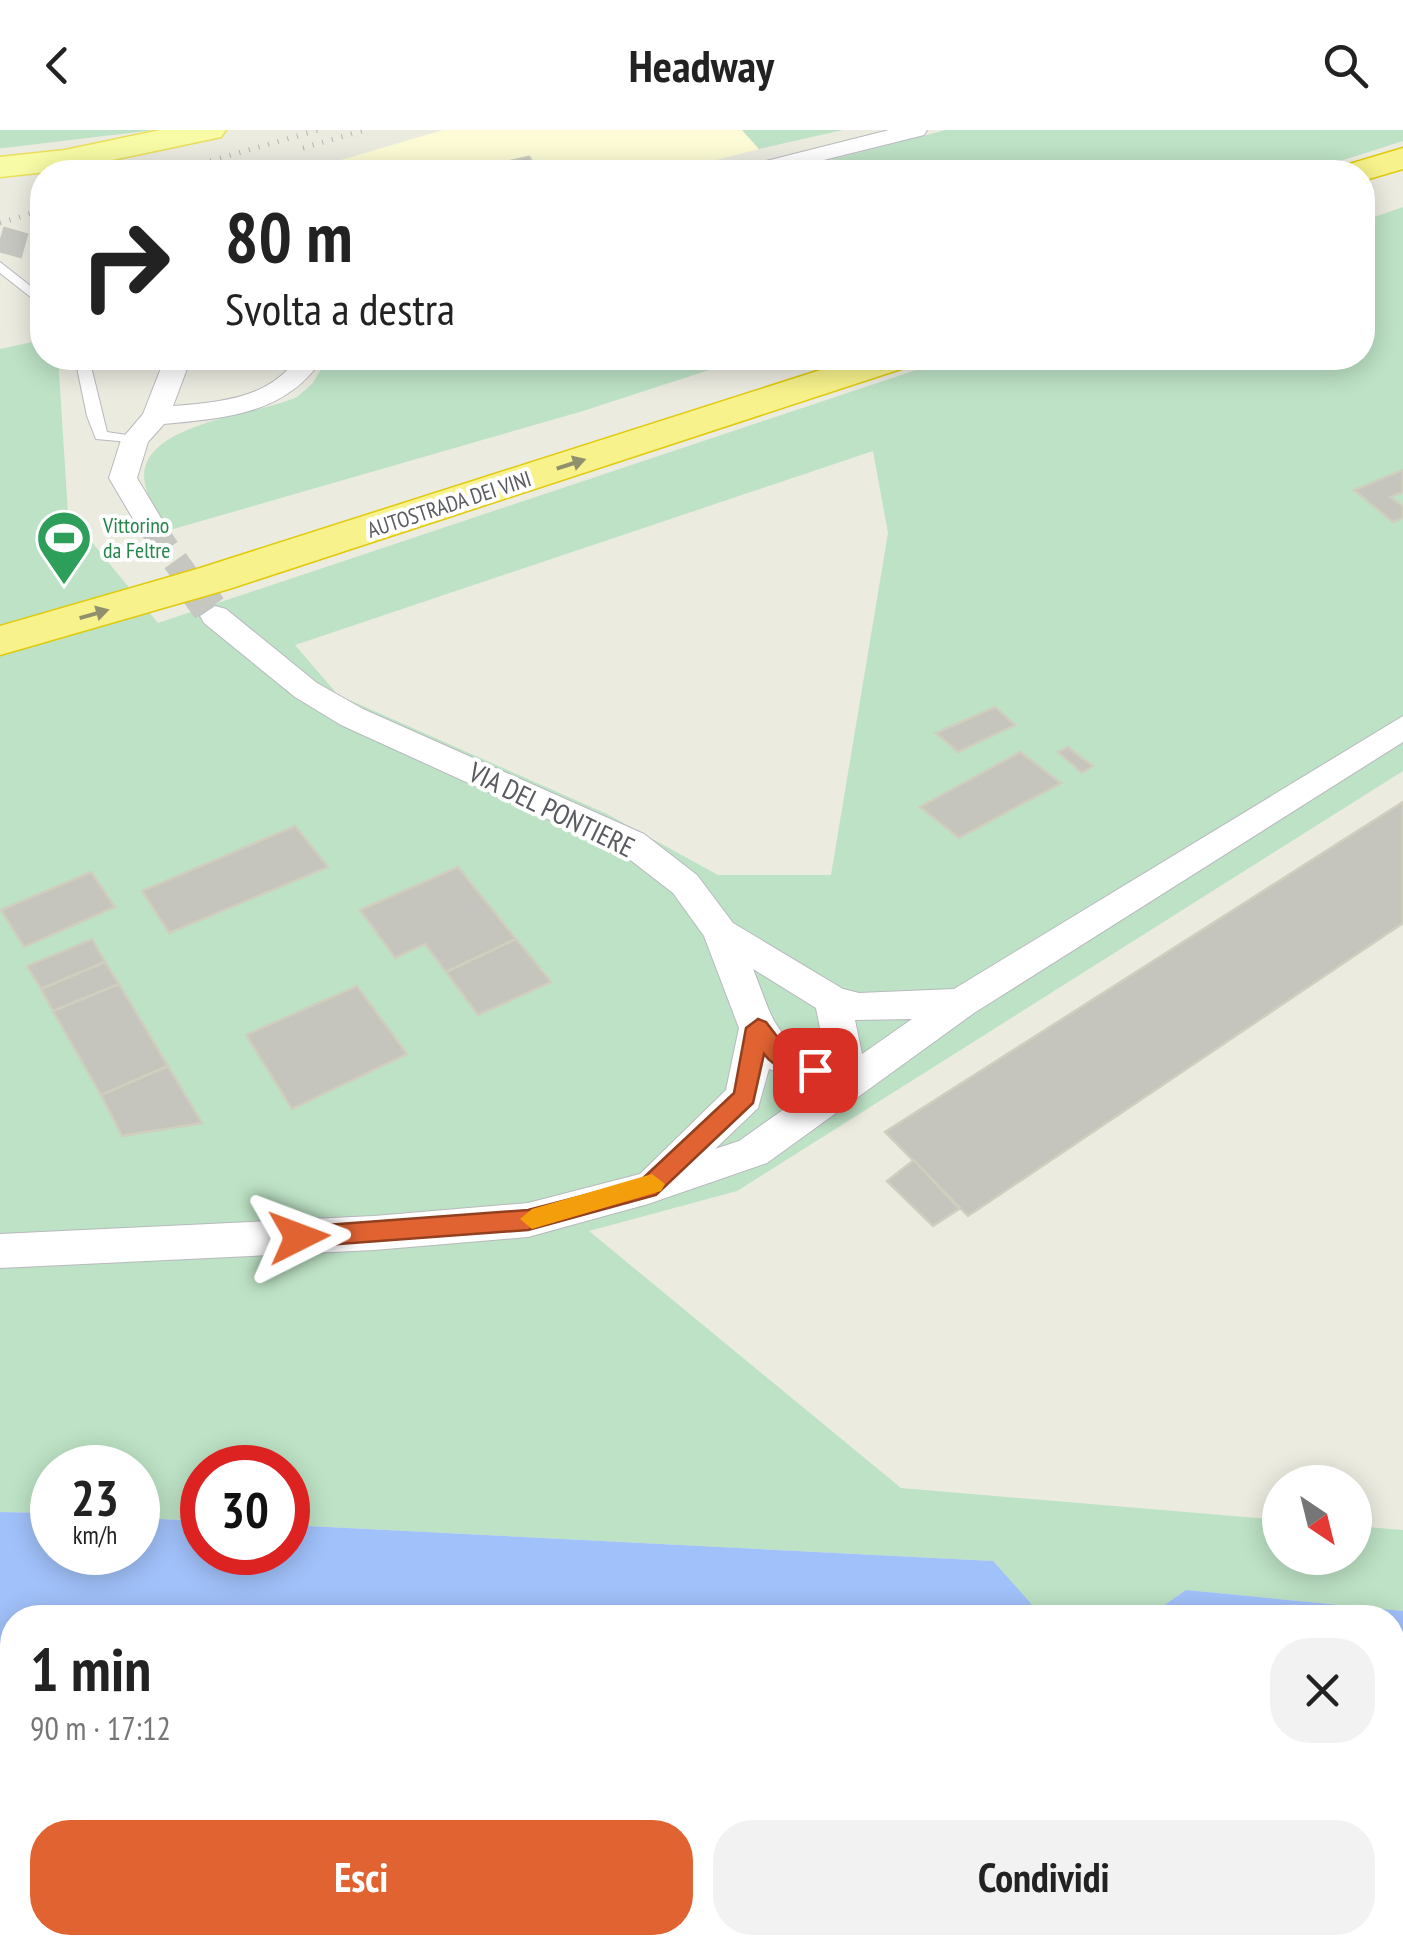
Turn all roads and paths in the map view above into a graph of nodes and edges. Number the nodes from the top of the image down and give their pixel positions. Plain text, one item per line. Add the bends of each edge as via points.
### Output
1 (208, 130) edge
2 (916, 130) edge
3 (149, 143) junction
4 (0, 154) edge
5 (1403, 158) edge
6 (43, 160) edge
7 (797, 160) edge
8 (30, 162) edge
9 (0, 167) edge
10 (1375, 167) edge
11 (1403, 189) edge
12 (1375, 198) edge
13 (0, 266) edge
14 (30, 292) edge
15 (87, 370) edge
16 (173, 370) edge
17 (300, 370) edge
18 (764, 370) edge
19 (859, 370) edge
20 (156, 416) junction
21 (135, 440) junction
22 (152, 528) tunnel mouth
23 (0, 608) edge
24 (215, 616) tunnel mouth
25 (0, 641) edge
26 (1403, 727) edge
27 (720, 932) junction
28 (832, 1001) junction
29 (961, 1004) junction
30 (758, 1028) junction
31 (849, 1081) junction
32 (648, 1188) junction
33 (0, 1251) edge

1 - 3 main road
2 - 7 street
3 - 4 main road
3 - 6 main road
5 - 10 highway
8 - 9 main road
11 - 12 highway
13 - 14 lane
15 - 21 lane via 101,436
16 - 20 street
17 - 20 street via 258,401
18 - 23 highway, AUTOSTRADA DEI VINI via 377,498
25 -> 19 highway, AUTOSTRADA DEI VINI via 231,574
20 - 21 street
21 - 22 street via 123,478
24 - 27 street, VIA DEL PONTIERE via 306,690 352,717 632,843 685,884
26 - 29 street
27 - 28 street
27 - 30 street, VIA DEL PONTIERE
28 - 29 street
28 - 31 street
29 - 31 street
30 - 31 street via 780,1058
30 - 32 street via 744,1097
31 - 32 street via 753,1152
32 - 33 street via 528,1220

